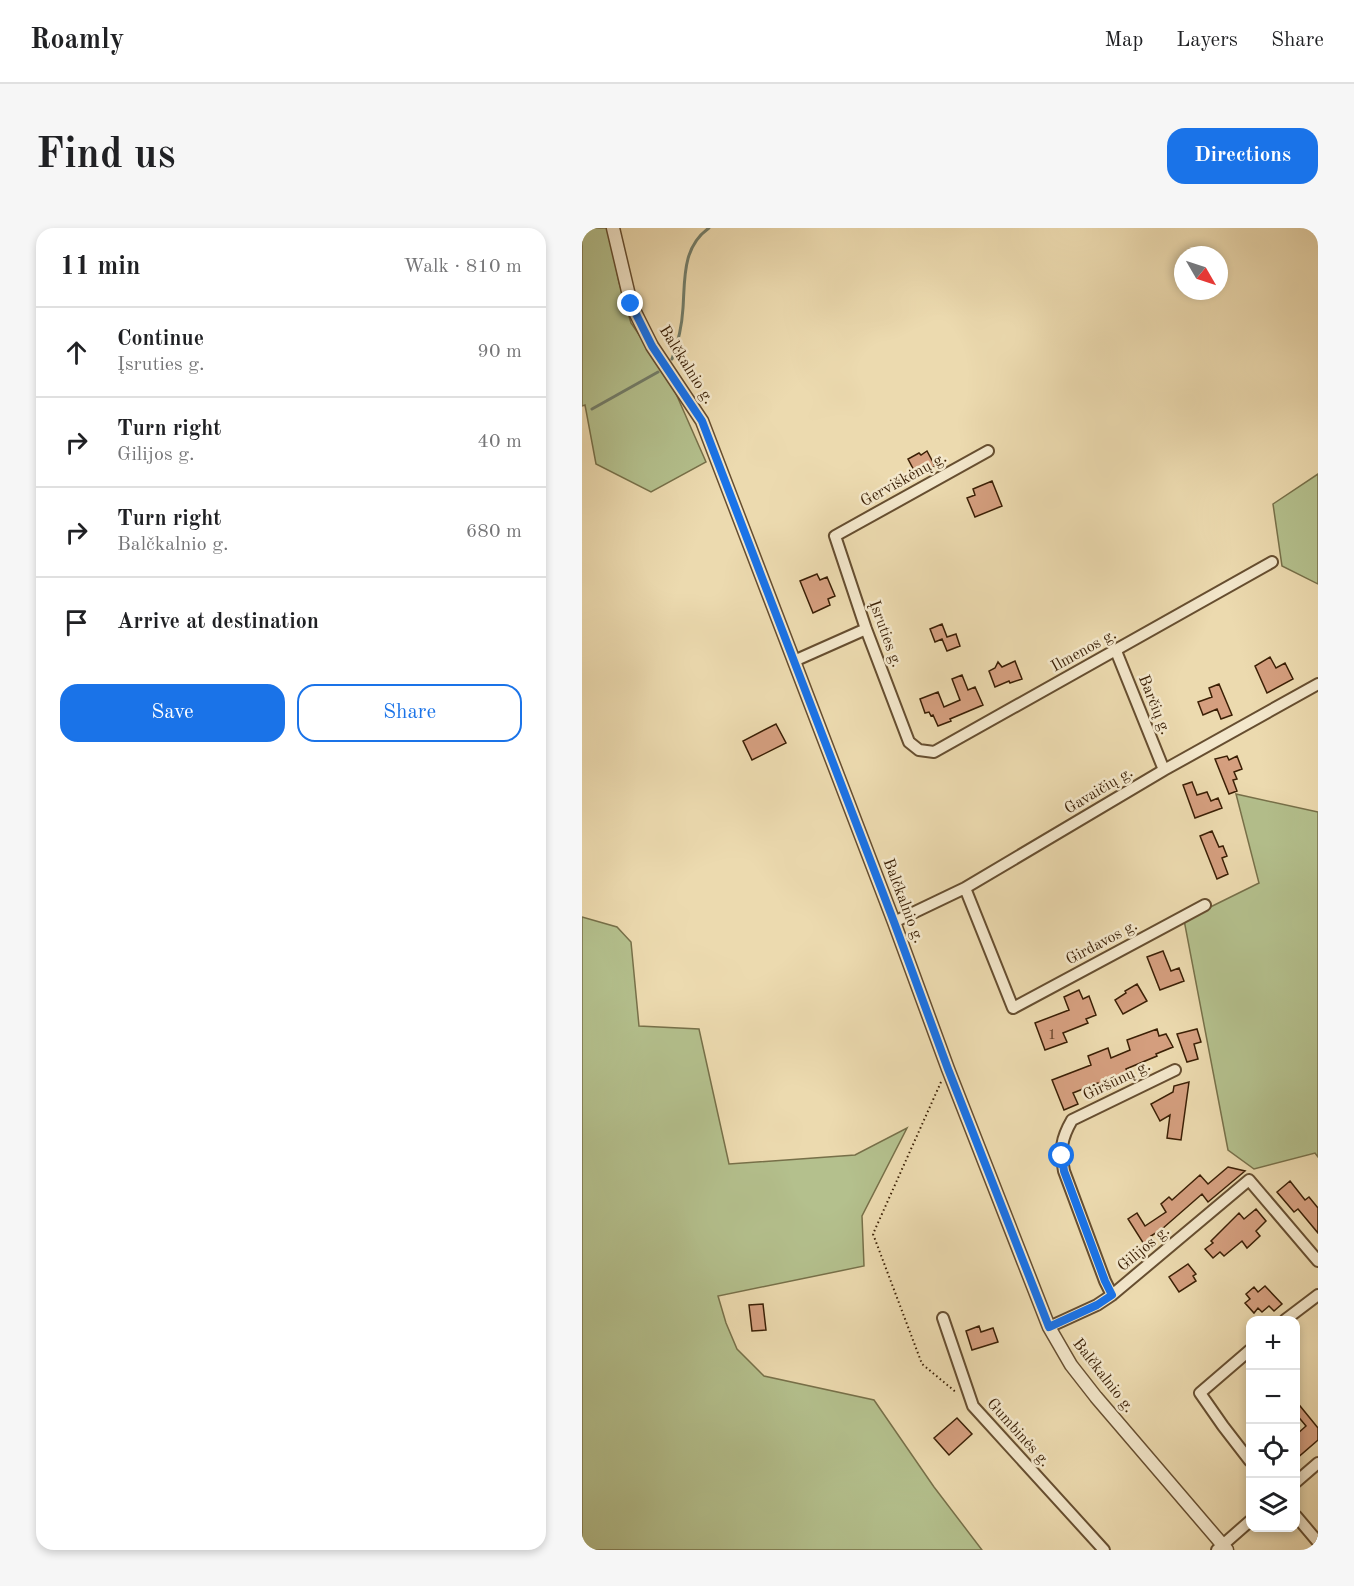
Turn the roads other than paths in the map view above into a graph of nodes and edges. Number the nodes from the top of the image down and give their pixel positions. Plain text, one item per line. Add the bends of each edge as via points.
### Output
1 (613, 228) edge
2 (988, 451) dead end
3 (835, 536) joint
4 (1272, 562) dead end
5 (866, 629) junction
6 (1116, 651) junction
7 (794, 661) junction
8 (1318, 684) edge
9 (909, 742) joint
10 (1164, 770) junction
11 (965, 888) junction
12 (1204, 905) dead end
13 (894, 922) junction
14 (1175, 1070) dead end
15 (1318, 1261) edge
16 (1112, 1295) junction
17 (1318, 1295) edge
18 (1290, 1316) edge
19 (943, 1318) dead end
20 (1049, 1327) junction
21 (1246, 1354) edge
22 (1246, 1455) edge
23 (1318, 1463) edge
24 (1300, 1479) edge
25 (1300, 1521) edge
26 (1246, 1526) edge
27 (1318, 1542) edge
28 (1222, 1548) edge
29 (1104, 1550) edge

1 - 7 street, Balčkalnio g. via 631,304 652,346 702,421
2 - 3 street, Gerviškėnų g.
3 - 5 street, Įsruties g.
4 - 6 street, Ilmenos g.
5 - 7 street
5 - 9 street, Įsruties g.
6 - 9 street, Ilmenos g. via 934,752 919,750
6 - 10 street, Barčių g.
7 - 13 street, Balčkalnio g.
8 - 10 street, Gavaičių g.
10 - 11 street, Gavaičių g.
11 - 12 street, Girdavos g. via 1013,1008
11 - 13 street, Gavaičių g.
13 - 20 street, Balčkalnio g.
14 - 16 street, Giršūnų g. via 1072,1120 1063,1136 1064,1171
15 - 16 street, Gilijos g. via 1249,1180
16 - 20 street, Gilijos g.
17 - 18 street
19 - 29 street, Gumbinės g. via 974,1406
20 - 28 street, Balčkalnio g. via 1096,1397
21 - 22 street via 1200,1393
23 - 24 street
25 - 27 street
26 - 28 street

